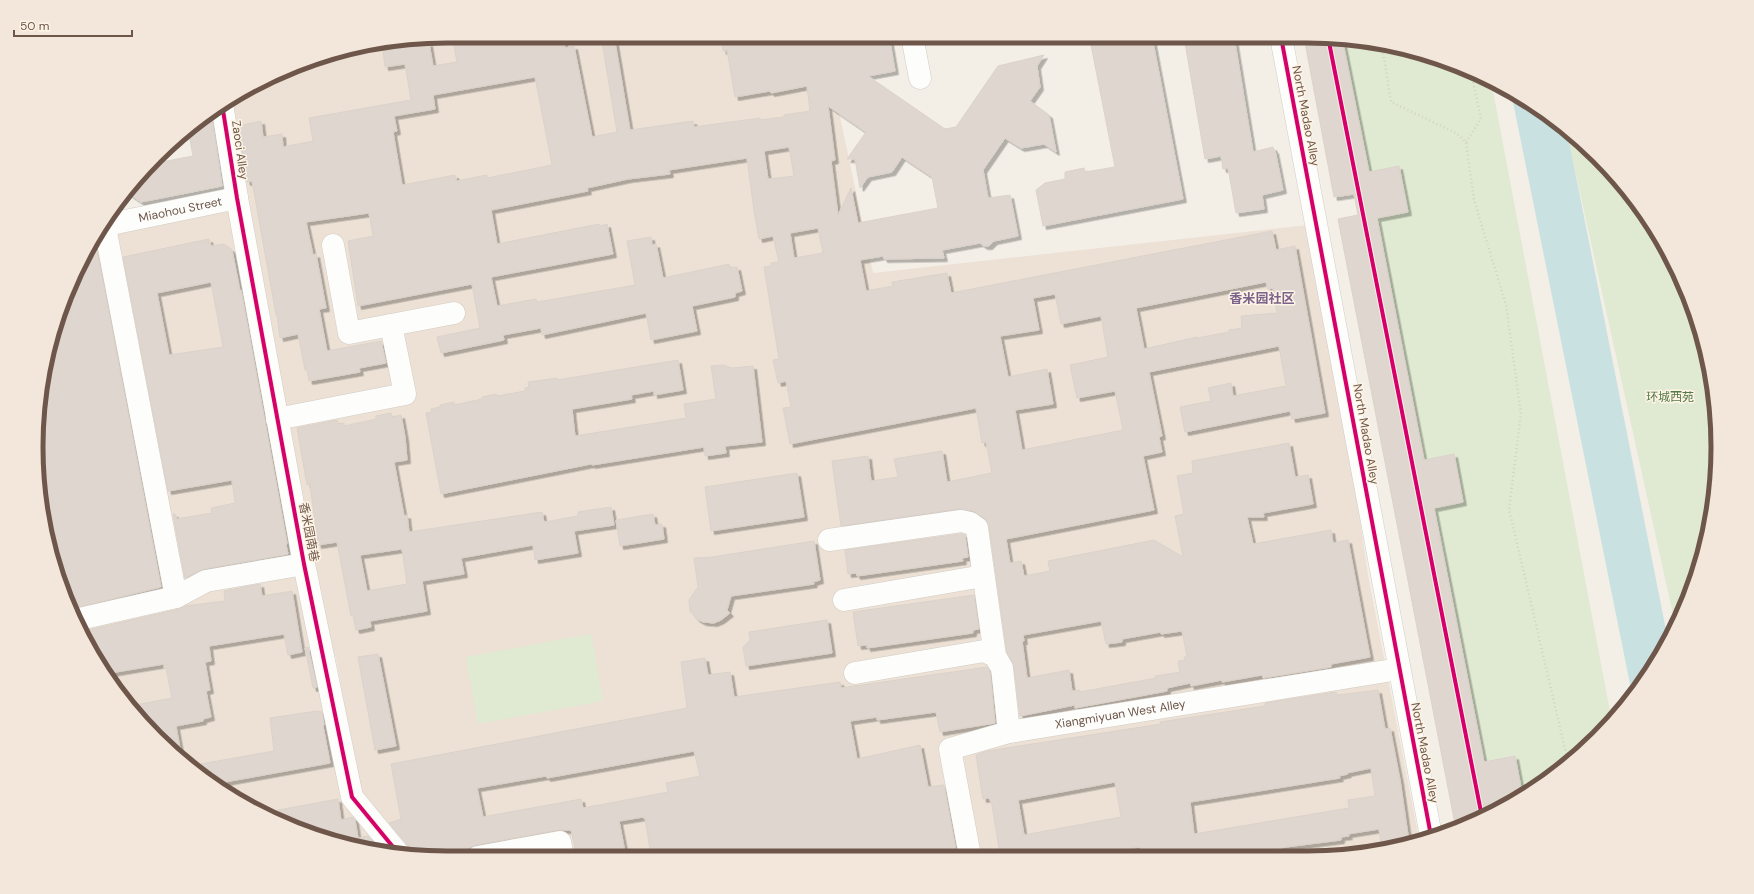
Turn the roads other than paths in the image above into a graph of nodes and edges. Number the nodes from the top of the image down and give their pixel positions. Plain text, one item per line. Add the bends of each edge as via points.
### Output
1 (913, 43) edge
2 (1282, 43) edge
3 (920, 78) dead end
4 (223, 111) edge
5 (237, 198) junction
6 (111, 222) edge
7 (105, 233) edge
8 (333, 245) dead end
9 (454, 313) dead end
10 (391, 325) junction
11 (277, 419) junction
12 (829, 540) dead end
13 (304, 564) junction
14 (983, 576) junction
15 (176, 597) junction
16 (844, 600) dead end
17 (82, 619) edge
18 (995, 656) junction
19 (1399, 669) junction
20 (855, 673) dead end
21 (1009, 732) junction
22 (1430, 832) edge
23 (394, 848) edge
24 (511, 851) edge
25 (562, 851) edge
26 (969, 851) edge

1 - 3 street
2 - 19 street, North Madao Alley
4 - 5 street, Zaoci Alley
5 - 6 street, Miaohou Street
5 - 11 street, 香米园南巷
7 - 15 street
8 - 10 street via 349,333
9 - 10 street
10 - 11 street via 405,394
11 - 13 street, 香米园南巷
12 - 14 street via 961,521 970,523 977,528
13 - 15 street via 206,581
13 - 23 street, 香米园南巷 via 352,797
14 - 16 street
14 - 18 street
15 - 17 street
18 - 20 street via 984,651
18 - 21 street via 1002,668
19 - 21 street, Xiangmiyuan West Alley
19 - 22 street, North Madao Alley
21 - 26 street, Xiangmiyuan West Alley via 950,749
24 - 25 street via 560,842

